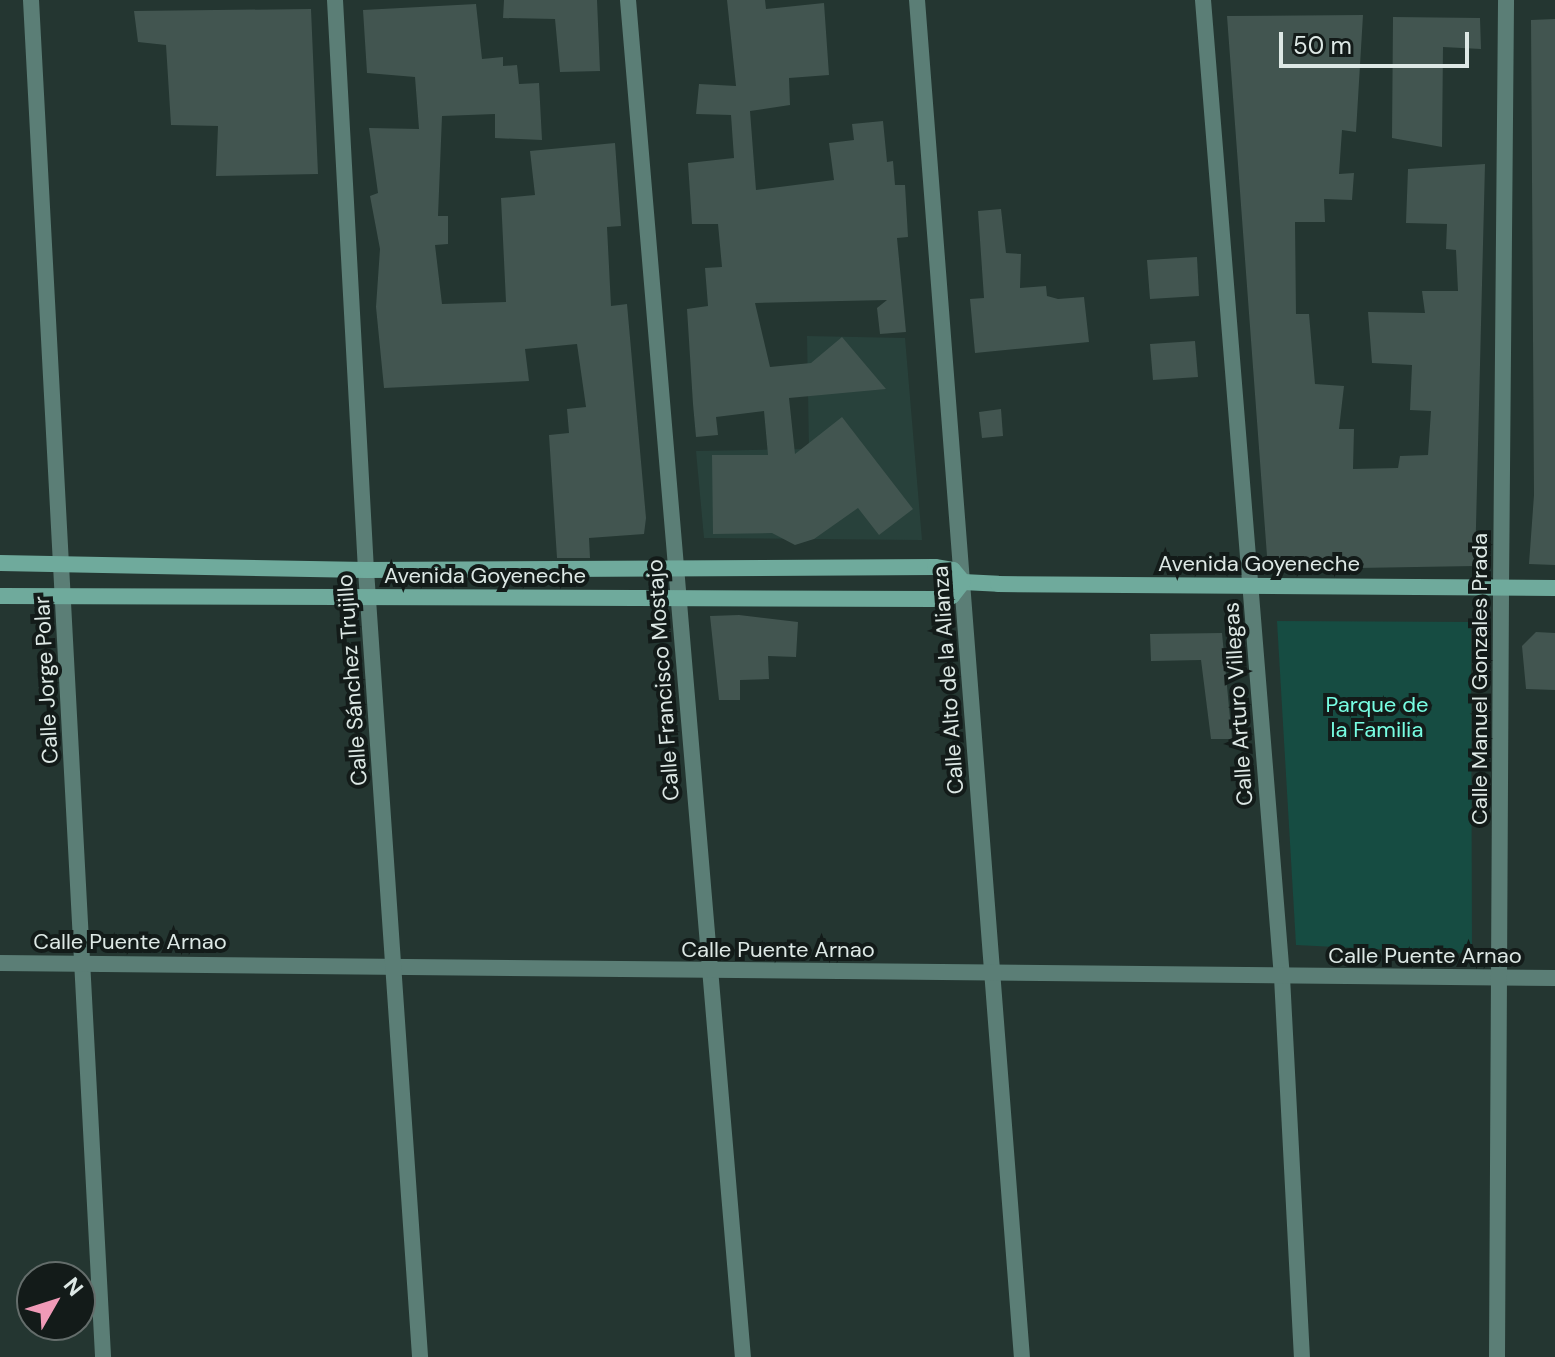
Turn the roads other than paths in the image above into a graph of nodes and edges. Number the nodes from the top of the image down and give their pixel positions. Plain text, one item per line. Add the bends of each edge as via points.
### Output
1 (31, 0) edge
2 (335, 0) edge
3 (628, 0) edge
4 (917, 0) edge
5 (1203, 0) edge
6 (1506, 0) edge
7 (0, 563) edge
8 (61, 563) junction
9 (677, 565) junction
10 (366, 570) junction
11 (963, 582) junction
12 (1251, 587) junction
13 (1501, 588) junction
14 (1555, 588) edge
15 (0, 596) edge
16 (64, 597) junction
17 (680, 597) junction
18 (368, 598) junction
19 (0, 963) edge
20 (84, 964) junction
21 (395, 966) junction
22 (707, 972) junction
23 (993, 974) junction
24 (1282, 977) junction
25 (1503, 978) junction
26 (1555, 978) edge
27 (103, 1357) edge
28 (420, 1357) edge
29 (743, 1357) edge
30 (1022, 1357) edge
31 (1302, 1357) edge
32 (1497, 1357) edge

1 - 8 street, Calle Jorge Polar
2 - 10 street, Calle Sánchez Trujillo
3 - 9 street, Calle Francisco Mostajo
4 - 11 street, Calle Alto de la Alianza
5 - 12 street, Calle Arturo Villegas
6 - 13 street, Calle Manuel Gonzales Prada
7 - 8 main road, Avenida Goyeneche
8 - 10 main road, Avenida Goyeneche
8 - 16 street, Calle Jorge Polar
9 - 10 main road, Avenida Goyeneche
9 - 11 main road, Avenida Goyeneche via 935,567 953,570
9 - 17 street, Calle Francisco Mostajo
10 - 18 street, Calle Sánchez Trujillo
11 - 12 main road, Avenida Goyeneche
11 - 17 main road, Avenida Goyeneche via 952,596 935,599
11 - 23 street, Calle Alto de la Alianza
12 - 13 main road, Avenida Goyeneche
12 - 24 street, Calle Arturo Villegas
13 - 14 main road, Avenida Goyeneche
13 - 25 street, Calle Manuel Gonzales Prada
15 - 16 main road, Avenida Goyeneche
16 - 18 main road, Avenida Goyeneche
16 - 20 street, Calle Jorge Polar
17 - 18 main road, Avenida Goyeneche
17 - 22 street, Calle Francisco Mostajo
18 - 21 street, Calle Sánchez Trujillo
19 - 20 street, Calle Puente Arnao
20 - 21 street, Calle Puente Arnao
20 - 27 street, Calle Jorge Polar
21 - 22 street, Calle Puente Arnao
21 - 28 street, Calle Sánchez Trujillo
22 - 23 street, Calle Puente Arnao
22 - 29 street, Calle Francisco Mostajo
23 - 24 street, Calle Puente Arnao
23 - 30 street, Calle Alto de la Alianza
24 - 25 street, Calle Puente Arnao
24 - 31 street, Calle Arturo Villegas
25 - 26 street, Calle Puente Arnao
25 - 32 street, Calle Manuel Gonzales Prada

